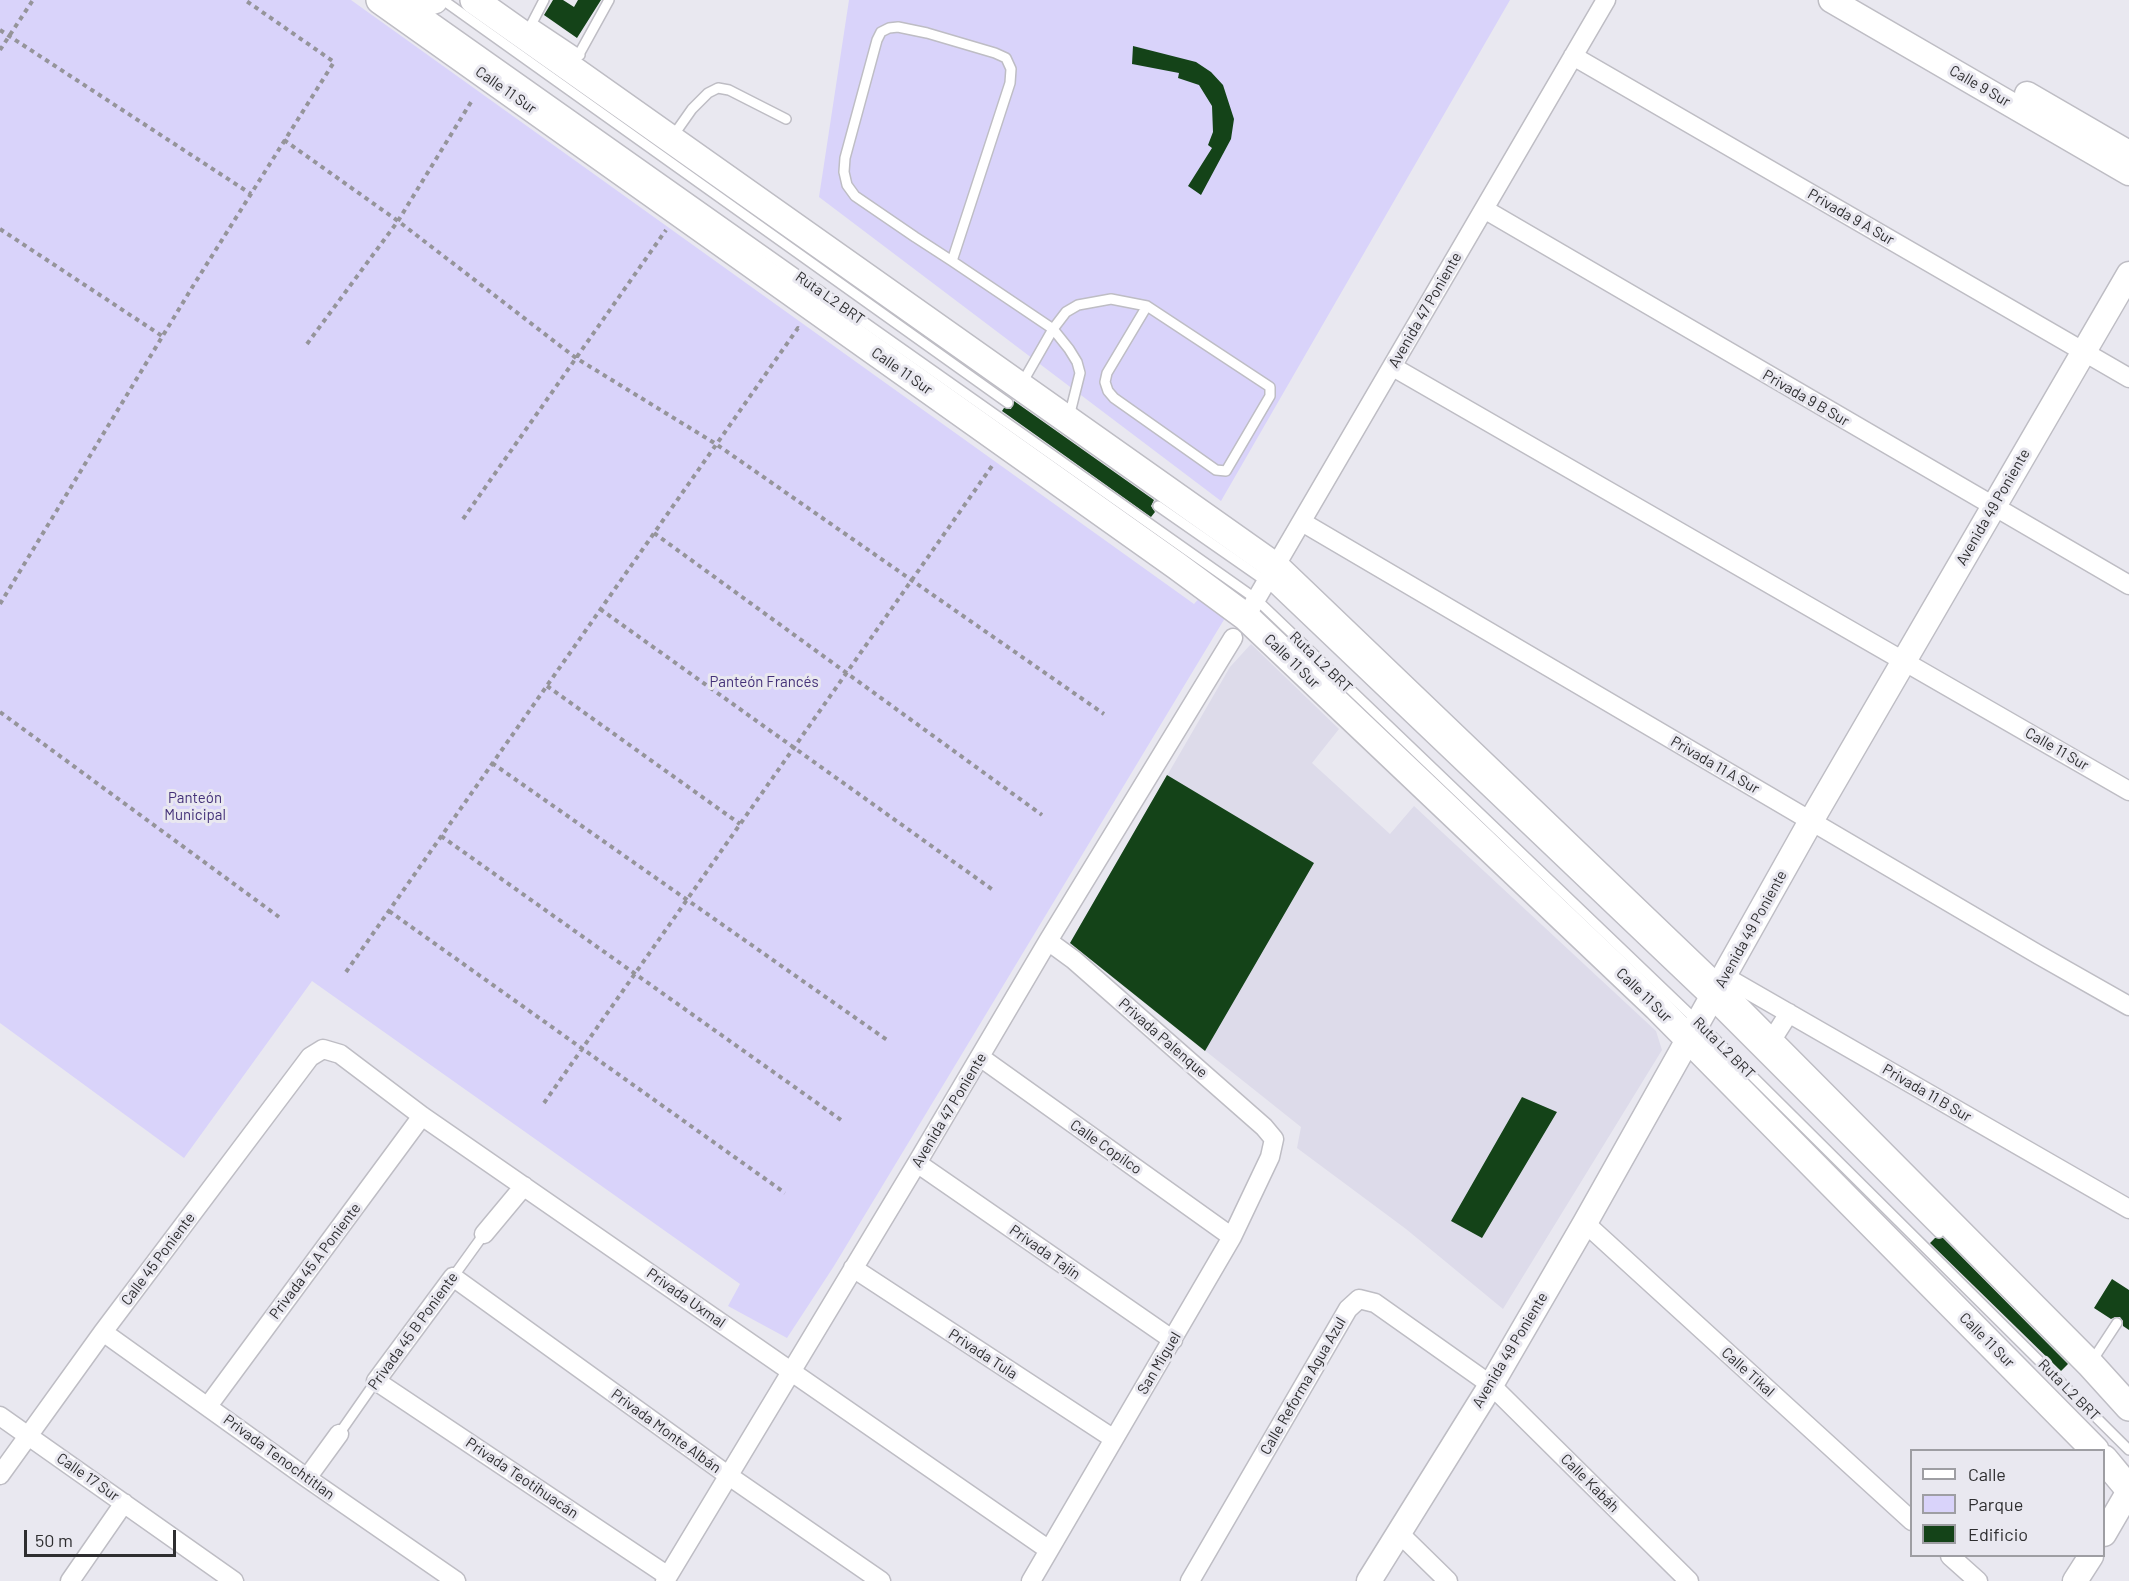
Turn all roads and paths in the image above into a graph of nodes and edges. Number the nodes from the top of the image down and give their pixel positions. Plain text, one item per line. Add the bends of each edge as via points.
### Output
1 (33, 0) edge
2 (245, 0) edge
3 (443, 0) edge
4 (474, 0) edge
5 (544, 0) edge
6 (609, 0) edge
7 (1606, 0) edge
8 (1831, 0) edge
9 (1864, 0) edge
10 (407, 4) edge
11 (0, 30) edge
12 (528, 30) junction
13 (10, 35) junction
14 (0, 50) edge
15 (1573, 56) junction
16 (576, 62) junction
17 (471, 102) dead end
18 (786, 119) dead end
19 (284, 140) junction
20 (671, 140) junction
21 (2129, 153) edge
22 (2129, 173) edge
23 (251, 194) junction
24 (1484, 209) junction
25 (398, 221) junction
26 (669, 226) dead end
27 (0, 230) edge
28 (951, 261) junction
29 (2129, 274) edge
30 (1147, 306) junction
31 (798, 328) dead end
32 (1053, 329) junction
33 (162, 336) junction
34 (307, 344) dead end
35 (2084, 352) junction
36 (576, 358) junction
37 (1393, 367) junction
38 (2129, 378) edge
39 (1014, 394) junction
40 (1069, 421) junction
41 (716, 444) junction
42 (992, 466) dead end
43 (1158, 506) dead end
44 (1993, 507) junction
45 (463, 519) dead end
46 (1302, 522) junction
47 (654, 533) junction
48 (1272, 574) junction
49 (912, 580) junction
50 (2129, 585) edge
51 (0, 604) edge
52 (600, 609) junction
53 (1245, 619) junction
54 (1905, 661) junction
55 (846, 673) junction
56 (547, 686) junction
57 (0, 712) edge
58 (1104, 714) dead end
59 (794, 748) junction
60 (492, 763) junction
61 (2129, 791) edge
62 (1042, 815) dead end
63 (1811, 821) junction
64 (740, 824) junction
65 (441, 836) junction
66 (993, 890) dead end
67 (687, 899) junction
68 (389, 911) junction
69 (279, 916) dead end
70 (1048, 940) junction
71 (346, 972) dead end
72 (635, 974) junction
73 (1707, 1006) junction
74 (2129, 1006) edge
75 (1789, 1013) junction
76 (887, 1040) dead end
77 (1770, 1043) junction
78 (322, 1049) joint
79 (582, 1049) junction
80 (980, 1058) junction
81 (544, 1103) dead end
82 (422, 1116) junction
83 (841, 1120) dead end
84 (1274, 1139) joint
85 (917, 1163) junction
86 (524, 1186) junction
87 (785, 1193) dead end
88 (2129, 1209) edge
89 (1585, 1223) junction
90 (1940, 1233) dead end
91 (484, 1234) joint
92 (1232, 1237) junction
93 (853, 1268) junction
94 (453, 1277) junction
95 (2117, 1323) dead end
96 (103, 1332) junction
97 (1173, 1340) junction
98 (2090, 1364) junction
99 (792, 1371) junction
100 (376, 1382) junction
101 (1491, 1385) junction
102 (208, 1406) junction
103 (2129, 1407) edge
104 (0, 1416) edge
105 (339, 1434) joint
106 (28, 1435) junction
107 (1114, 1439) junction
108 (2094, 1449) edge
109 (2129, 1450) edge
110 (2105, 1461) edge
111 (0, 1475) edge
112 (729, 1476) junction
113 (307, 1478) junction
114 (2129, 1490) edge
115 (124, 1503) junction
116 (1910, 1520) edge
117 (2105, 1531) edge
118 (1399, 1533) junction
119 (1049, 1550) junction
120 (1951, 1557) edge
121 (2090, 1557) edge
122 (667, 1578) edge
123 (231, 1580) edge
124 (70, 1581) edge
125 (456, 1581) edge
126 (881, 1581) edge
127 (1030, 1581) edge
128 (1190, 1581) edge
129 (1369, 1581) edge
130 (1448, 1581) edge
131 (1689, 1581) edge
132 (1978, 1581) edge
133 (2075, 1581) edge

1 - 13 path
2 - 19 path via 334,62
3 - 39 lane, Ruta L2 BRT
4 - 12 main road, Calle 11 Sur
5 - 12 lane
6 - 16 lane
7 - 15 street, Avenida 47 Poniente
8 - 22 main road, Calle 9 Sur
9 - 21 main road, Calle 9 Sur
10 - 53 main road, Calle 11 Sur via 1178,566
11 - 13 path
12 - 16 main road, Calle 11 Sur
13 - 14 path
13 - 23 path
15 - 24 street, Avenida 47 Poniente
15 - 35 street, Privada 9 A Sur
16 - 20 main road, Calle 11 Sur
17 - 25 path
18 - 20 lane via 718,88 692,109
19 - 23 path
19 - 25 path
20 - 39 main road, Calle 11 Sur
23 - 33 path
24 - 37 street, Avenida 47 Poniente
24 - 44 street, Privada 9 B Sur
25 - 34 path
25 - 36 path
26 - 36 path
27 - 33 path
28 - 28 lane via 855,196 846,179 845,158 877,40 889,28 927,33 995,52 1006,58 1011,69 1010,83
28 - 32 lane
29 - 35 main road, Avenida 49 Poniente
30 - 30 lane via 1270,387 1270,396 1226,471 1216,470 1108,391 1107,373
30 - 32 lane via 1111,299 1091,301 1066,312
31 - 41 path
32 - 39 lane
32 - 40 lane via 1077,362 1080,373
33 - 51 path
35 - 38 street, Privada 9 A Sur
35 - 44 main road, Avenida 49 Poniente
36 - 41 path
36 - 45 path
37 - 46 street, Avenida 47 Poniente
37 - 54 street, Calle 11 Sur
39 - 40 main road, Calle 11 Sur
40 - 48 main road, Calle 11 Sur
41 - 47 path
41 - 49 path
42 - 49 path
43 - 48 lane
44 - 50 street, Privada 9 B Sur
44 - 54 main road, Avenida 49 Poniente
46 - 48 street, Avenida 47 Poniente
46 - 63 street, Privada 11 A Sur
47 - 52 path
47 - 55 path
48 - 53 street, Avenida 47 Poniente
48 - 73 main road, Calle 11 Sur
49 - 55 path
49 - 58 path
52 - 56 path
52 - 59 path
53 - 70 street, Avenida 47 Poniente
53 - 73 main road, Calle 11 Sur
54 - 61 street, Calle 11 Sur
54 - 63 main road, Avenida 49 Poniente
55 - 59 path
55 - 62 path
56 - 60 path
56 - 64 path
57 - 69 path
59 - 64 path
59 - 66 path
60 - 65 path
60 - 67 path
63 - 73 main road, Avenida 49 Poniente
63 - 74 street, Privada 11 A Sur
64 - 67 path
65 - 68 path
65 - 72 path
67 - 72 path
67 - 76 path
68 - 71 path
68 - 79 path
70 - 80 street, Avenida 47 Poniente
70 - 84 street, Privada Palenque via 1264,1126
72 - 79 path
72 - 83 path
73 - 75 street, Privada 11 B Sur
73 - 77 main road, Calle 11 Sur
73 - 89 main road, Avenida 49 Poniente
73 - 90 lane, Ruta L2 BRT
73 - 108 main road, Calle 11 Sur
73 - 109 lane, Ruta L2 BRT
75 - 77 street
75 - 88 street, Privada 11 B Sur
77 - 98 main road, Calle 11 Sur
78 - 82 street, Privada Uxmal via 340,1054
78 - 96 street, Calle 45 Poniente via 310,1057
79 - 81 path
79 - 87 path
80 - 85 street, Avenida 47 Poniente
80 - 92 street, Calle Copilco
82 - 86 street, Privada Uxmal
82 - 102 street, Privada 45 A Poniente
84 - 92 street, San Miguel via 1270,1157
85 - 93 street, Avenida 47 Poniente
85 - 97 street, Privada Tajín
86 - 91 street, Privada 45 B Poniente
86 - 99 street, Privada Uxmal
89 - 101 main road, Avenida 49 Poniente
89 - 116 street, Calle Tikal
91 - 94 lane, Privada 45 B Poniente
92 - 97 street, San Miguel
93 - 99 street, Avenida 47 Poniente
93 - 107 street, Privada Tula
94 - 100 street, Privada 45 B Poniente
94 - 112 street, Privada Monte Albán
95 - 98 lane
96 - 102 street, Privada Tenochtitlan
96 - 106 street, Calle 45 Poniente
97 - 107 street, San Miguel
98 - 103 main road, Calle 11 Sur
99 - 112 street, Avenida 47 Poniente
99 - 119 street, Privada Uxmal
100 - 105 lane, Privada 45 B Poniente
100 - 122 street, Privada Teotihuacán
101 - 118 main road, Avenida 49 Poniente
101 - 128 street, Calle Reforma Agua Azul via 1375,1303 1359,1299 1348,1309
101 - 131 street, Calle Kabáh
102 - 113 street, Privada Tenochtitlan
104 - 106 street, Calle 17 Sur
105 - 113 street, Privada 45 B Poniente
106 - 111 street, Calle 45 Poniente
106 - 115 street, Calle 17 Sur
107 - 119 street, San Miguel
110 - 114 main road
112 - 122 street, Avenida 47 Poniente
112 - 126 street, Privada Monte Albán
113 - 125 street, Privada Tenochtitlan
114 - 117 main road
115 - 123 street, Calle 17 Sur
115 - 124 street
118 - 129 main road, Avenida 49 Poniente
118 - 130 street
119 - 127 street, San Miguel
120 - 132 street
121 - 133 main road

